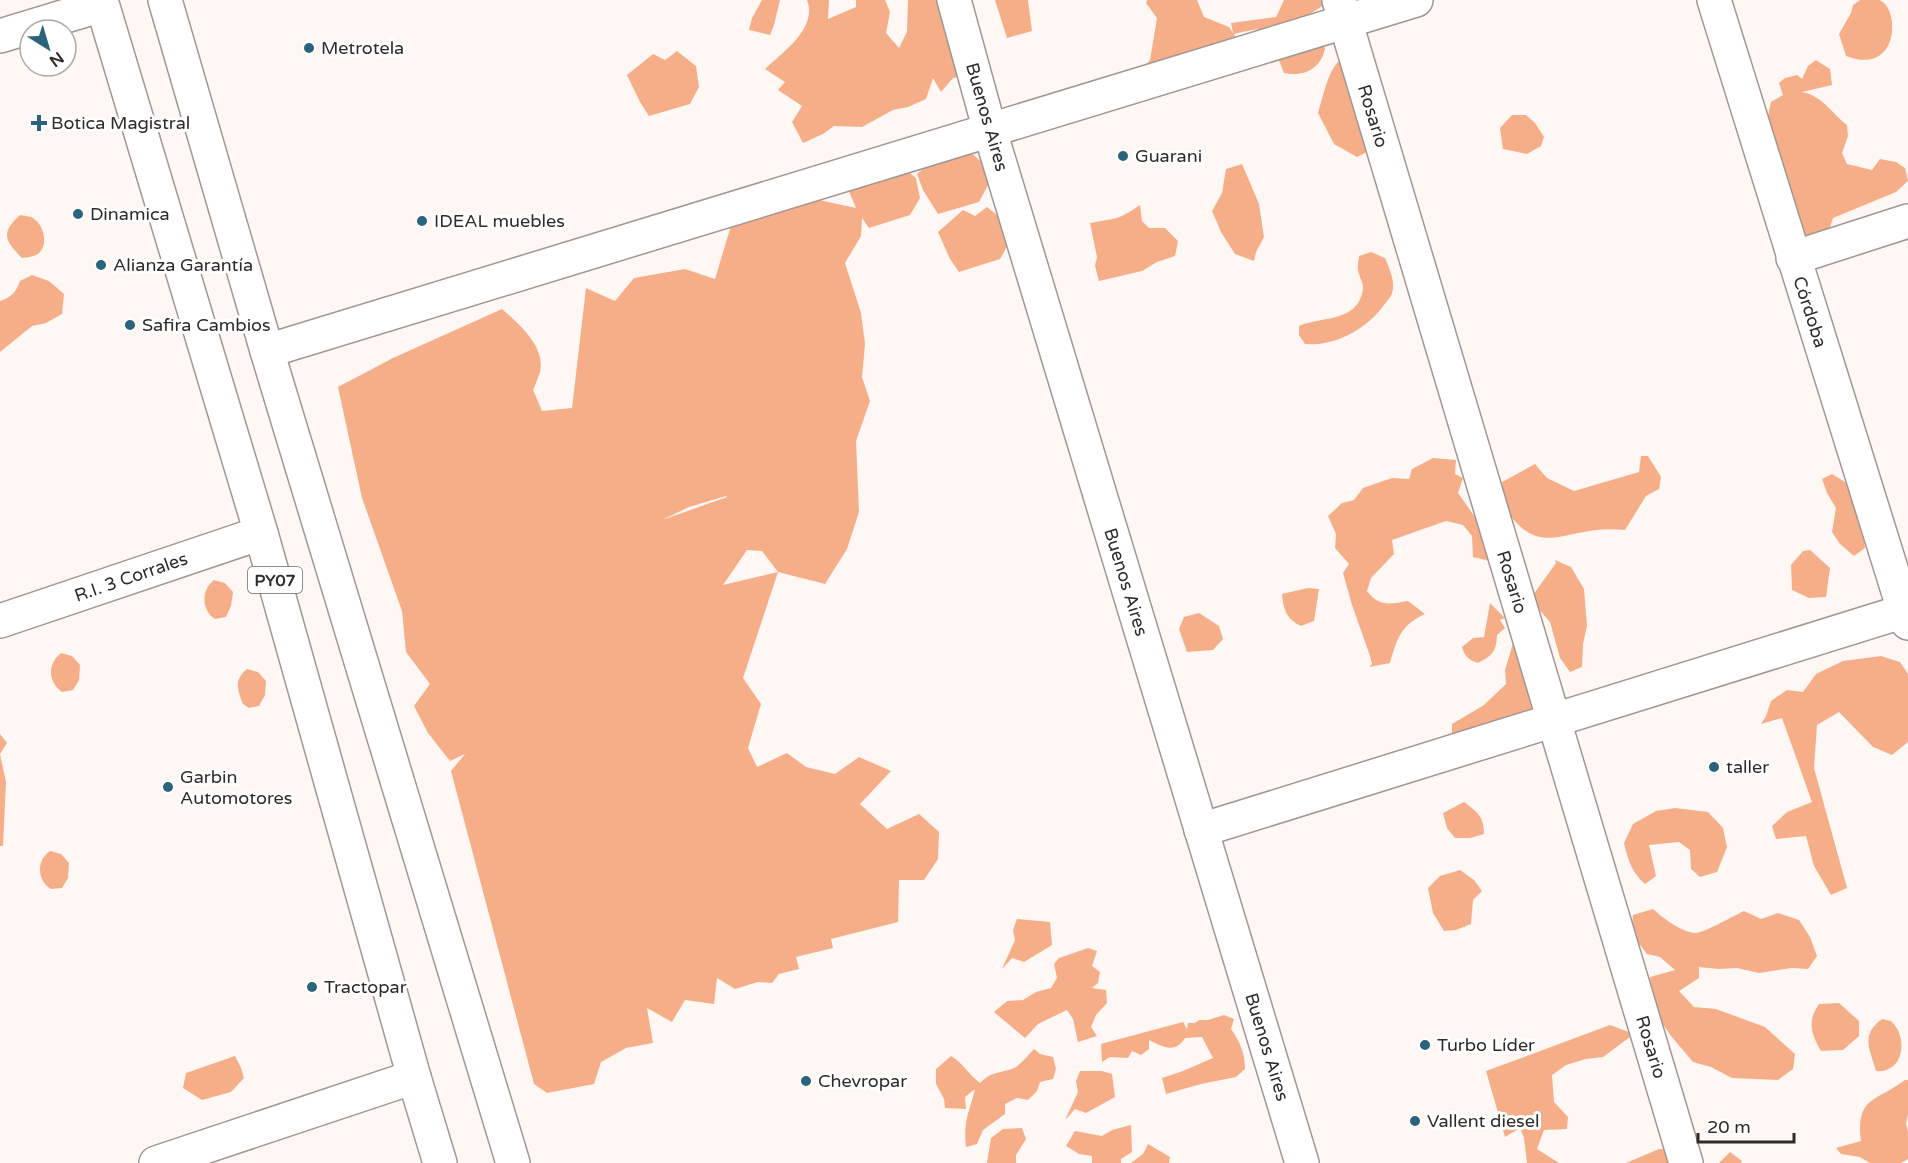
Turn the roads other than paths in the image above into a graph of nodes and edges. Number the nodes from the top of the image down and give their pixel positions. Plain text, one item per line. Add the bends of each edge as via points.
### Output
1 (165, 0) edge
2 (954, 0) edge
3 (1416, 0) edge
4 (1714, 0) edge
5 (102, 2) edge
6 (1342, 10) edge
7 (0, 36) edge
8 (990, 131) junction
9 (1908, 221) edge
10 (1793, 258) junction
11 (267, 351) junction
12 (261, 533) junction
13 (1907, 615) edge
14 (0, 621) edge
15 (1554, 721) junction
16 (1201, 830) junction
17 (414, 1077) junction
18 (156, 1163) edge
19 (440, 1163) edge
20 (513, 1163) edge
21 (1302, 1163) edge
22 (1686, 1163) edge

1 - 11 main road
2 - 8 main road, Buenos Aires
3 - 6 main road
4 - 10 main road, Córdoba
5 - 7 main road
5 - 12 main road, PY07
6 - 8 main road
6 - 15 main road, Rosario
8 - 11 main road
8 - 16 main road, Buenos Aires
9 - 10 main road
10 - 13 main road, Córdoba
11 - 20 main road
12 - 14 main road, R.I. 3 Corrales
12 - 17 main road, PY07
13 - 15 main road
15 - 16 main road
15 - 22 main road, Rosario
16 - 21 main road, Buenos Aires
17 - 18 main road
17 - 19 main road, PY07

